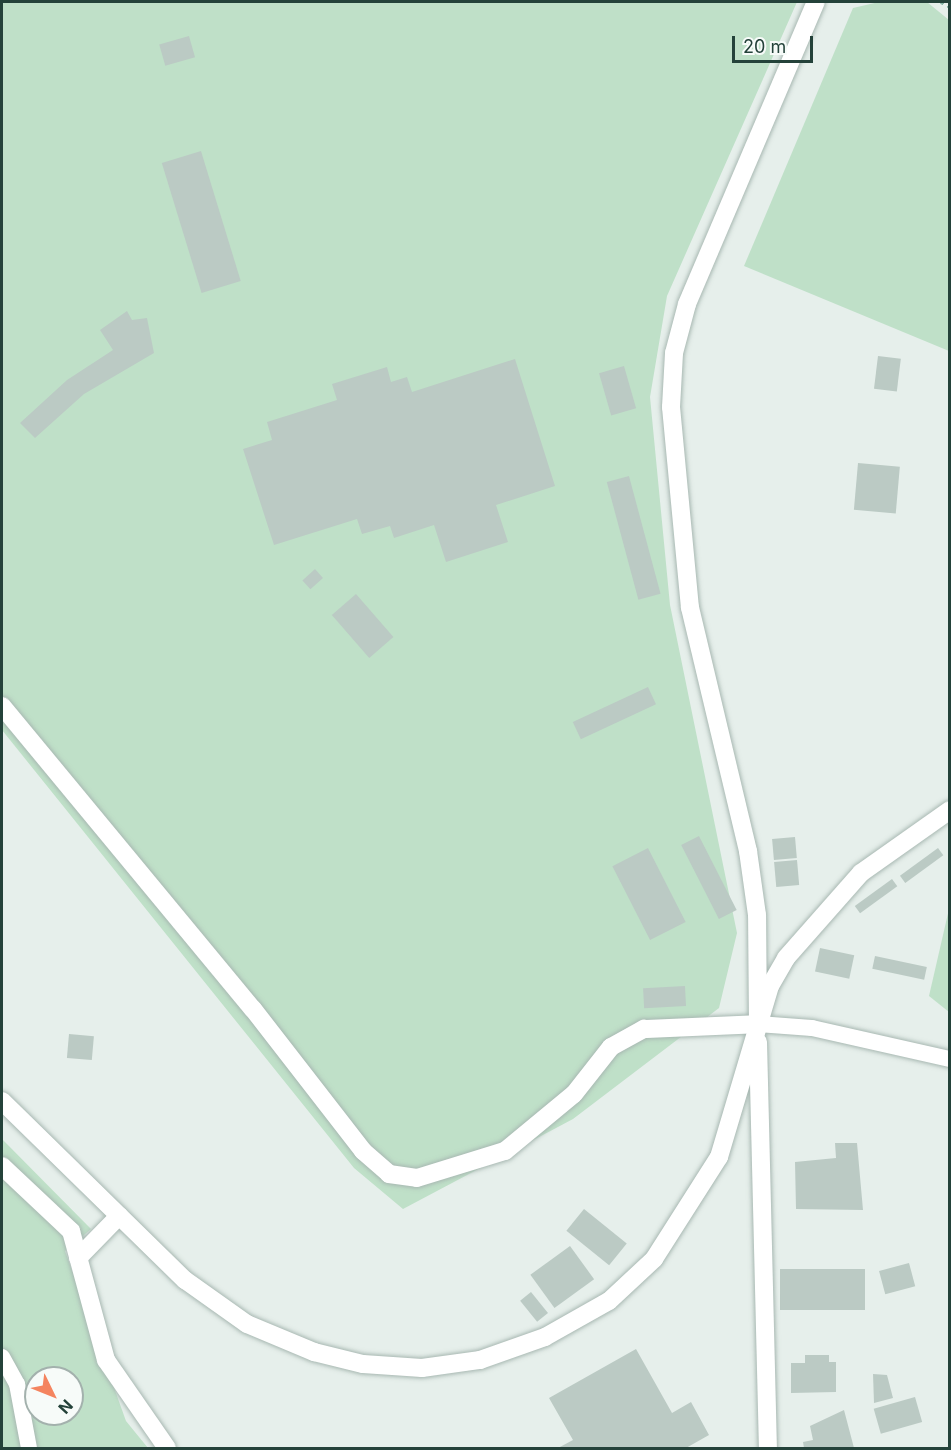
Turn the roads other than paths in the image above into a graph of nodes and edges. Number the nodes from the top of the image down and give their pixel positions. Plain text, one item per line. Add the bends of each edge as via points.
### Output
1 (816, 2) edge
2 (2, 706) edge
3 (950, 810) edge
4 (758, 1024) junction
5 (950, 1059) edge
6 (2, 1101) edge
7 (2, 1166) edge
8 (119, 1216) junction
9 (78, 1258) junction
10 (2, 1357) edge
11 (29, 1449) edge
12 (167, 1449) edge
13 (768, 1449) edge

1 - 4 street via 687,304 674,353 671,407 690,608 748,851 757,915
2 - 4 street via 253,1009 363,1151 389,1174 417,1178 505,1151 574,1094 611,1047 644,1029
3 - 4 street via 896,843 825,911 786,958
4 - 5 lane via 812,1029
4 - 8 street via 718,1157 654,1259 609,1301 545,1337 480,1360 422,1368 363,1365 314,1352 248,1324 185,1280
4 - 13 street
6 - 8 street
7 - 9 street via 71,1231
8 - 9 street
9 - 12 street via 106,1360
10 - 11 lane via 17,1384

